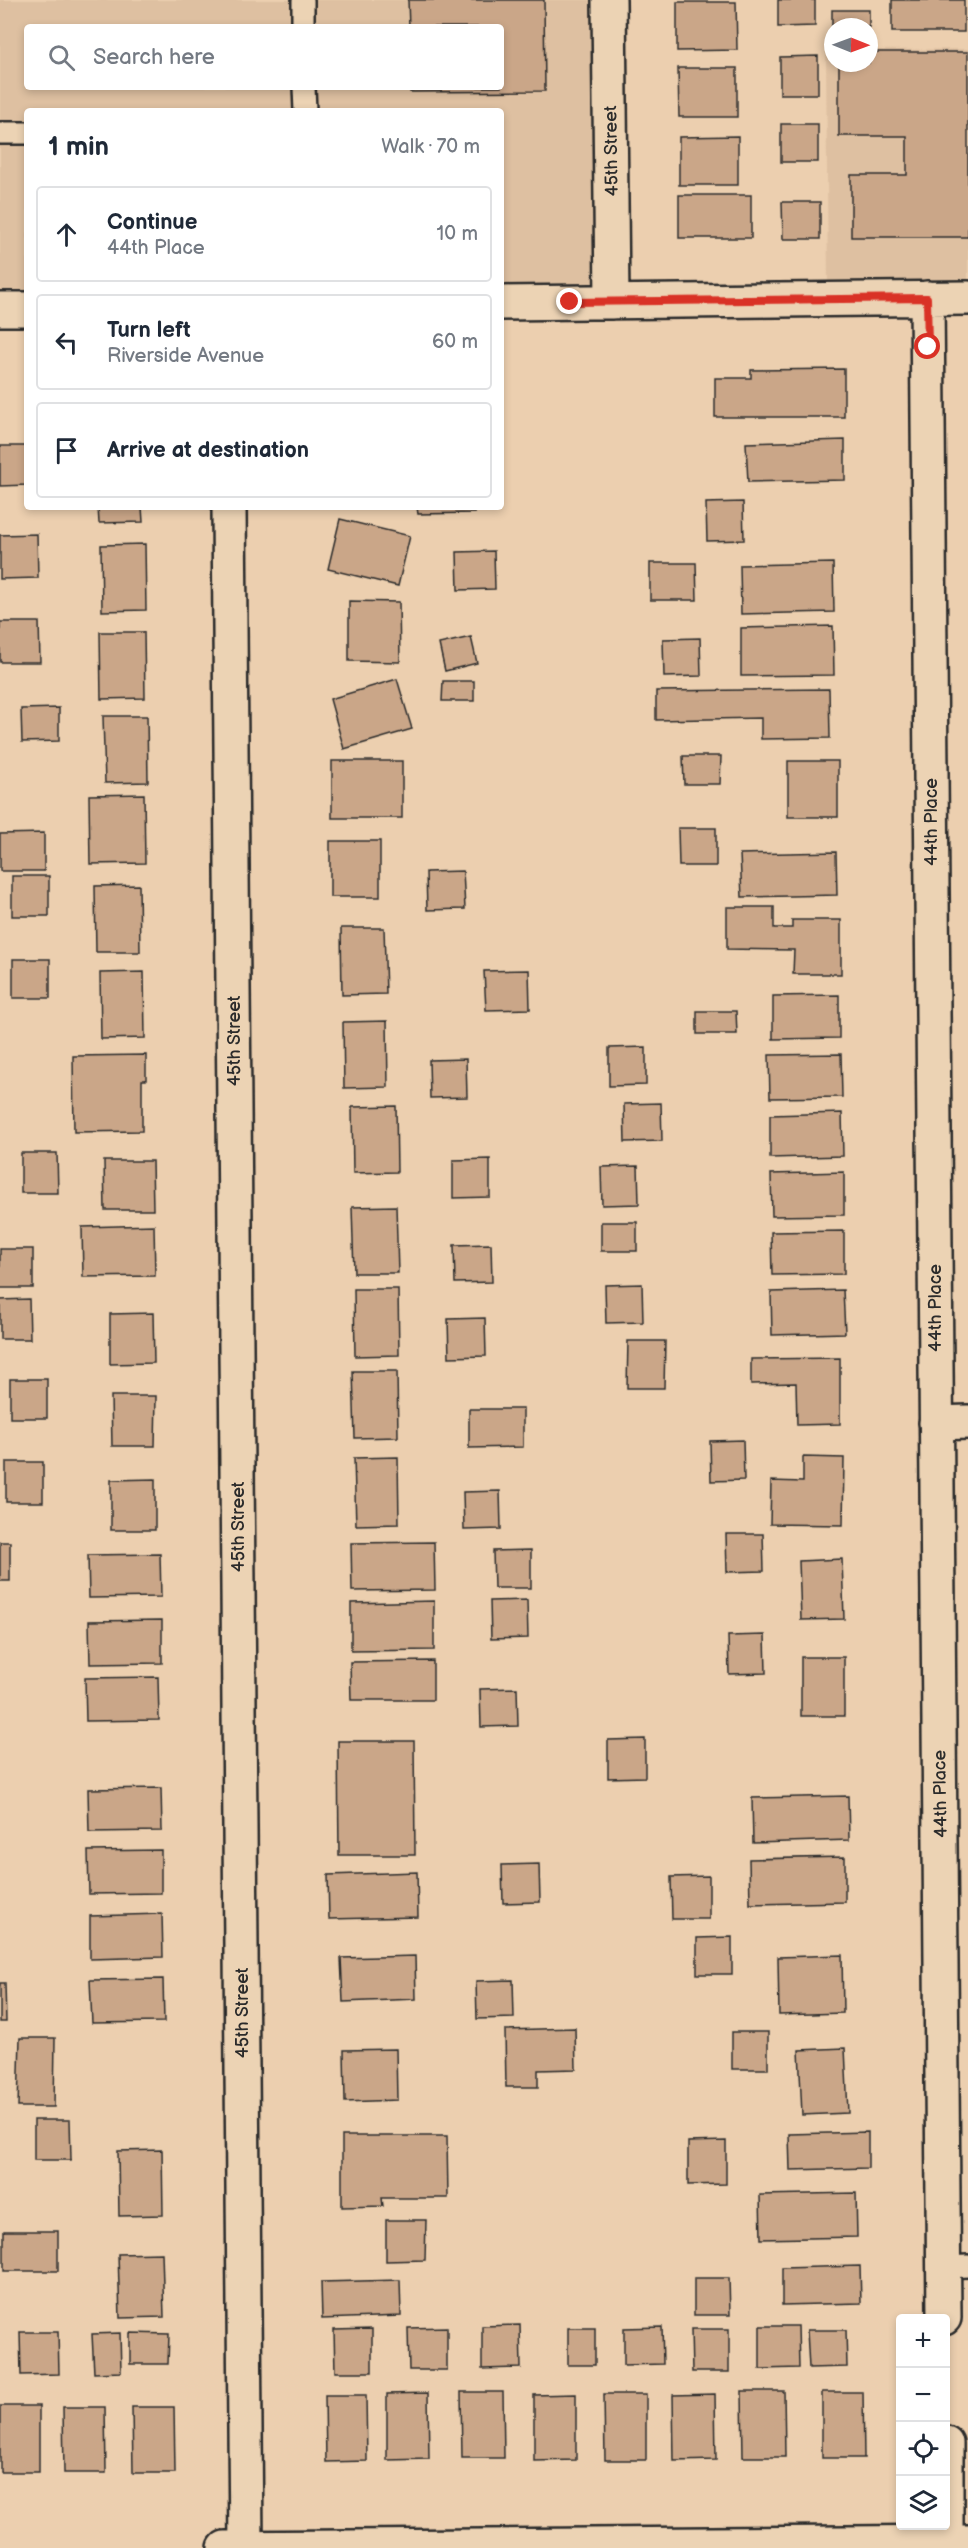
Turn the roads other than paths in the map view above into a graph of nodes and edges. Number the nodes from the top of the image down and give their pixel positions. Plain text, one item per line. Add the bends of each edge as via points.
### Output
1 (303, 0) edge
2 (609, 0) edge
3 (303, 24) edge
4 (304, 90) edge
5 (305, 108) edge
6 (0, 133) edge
7 (24, 134) edge
8 (927, 298) junction
9 (968, 298) edge
10 (612, 302) junction
11 (504, 303) edge
12 (0, 309) edge
13 (24, 309) edge
14 (230, 510) edge
15 (968, 1422) edge
16 (936, 1423) junction
17 (956, 2266) edge
18 (945, 2314) edge
19 (949, 2476) edge
20 (957, 2542) edge
21 (698, 2546) edge
22 (390, 2547) edge
23 (225, 2548) edge
24 (246, 2548) edge

1 - 3 lane
2 - 10 street, 45th Street
4 - 5 lane
6 - 7 lane
8 - 9 street
8 - 10 street
8 - 16 street, 44th Place
10 - 11 street
12 - 13 street
14 - 24 street, 45th Street
15 - 16 street
16 - 17 street, 44th Place
17 - 18 street, 44th Place
19 - 20 street
20 - 21 street
21 - 22 street
22 - 24 street
23 - 24 street

